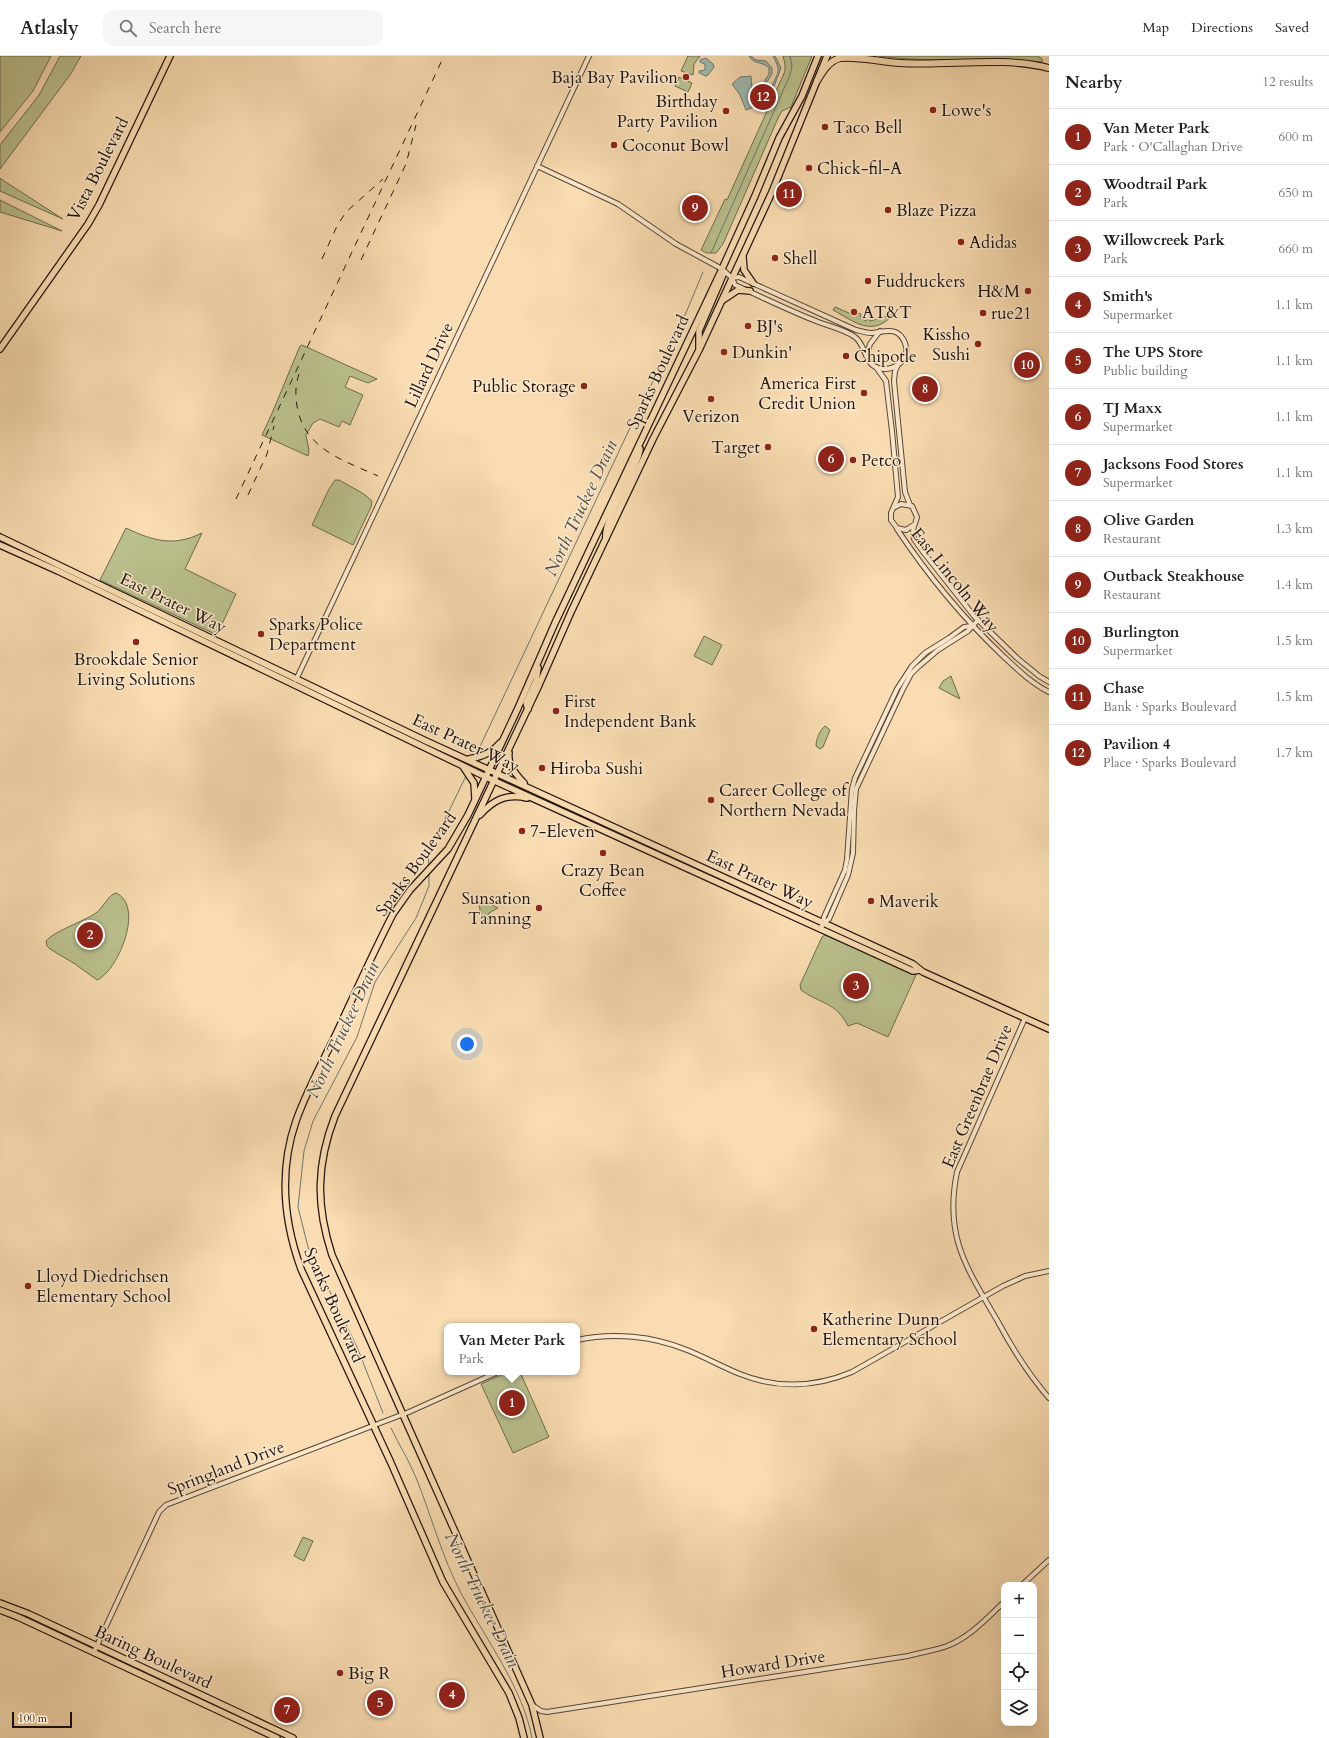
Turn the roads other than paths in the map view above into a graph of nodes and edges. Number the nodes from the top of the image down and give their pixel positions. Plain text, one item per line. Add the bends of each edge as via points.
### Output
1 (170, 56) edge
2 (589, 56) edge
3 (818, 56) edge
4 (827, 56) edge
5 (862, 56) edge
6 (879, 60) junction
7 (1049, 68) edge
8 (817, 80) junction
9 (537, 166) junction
10 (743, 254) junction
11 (722, 269) junction
12 (732, 278) junction
13 (753, 283) junction
14 (750, 291) junction
15 (721, 301) junction
16 (880, 331) junction
17 (0, 349) edge
18 (699, 350) junction
19 (867, 355) junction
20 (898, 365) junction
21 (876, 367) junction
22 (640, 443) junction
23 (910, 506) junction
24 (894, 508) junction
25 (915, 524) junction
26 (897, 528) junction
27 (0, 537) edge
28 (606, 538) junction
29 (0, 545) edge
30 (0, 548) edge
31 (13, 550) junction
32 (978, 620) junction
33 (972, 626) junction
34 (539, 662) junction
35 (297, 678) junction
36 (1049, 682) edge
37 (293, 685) junction
38 (1049, 692) edge
39 (528, 709) junction
40 (506, 735) junction
41 (510, 746) junction
42 (468, 759) junction
43 (461, 765) junction
44 (490, 769) junction
45 (498, 773) junction
46 (486, 777) junction
47 (494, 780) junction
48 (531, 788) junction
49 (475, 800) junction
50 (539, 801) junction
51 (476, 819) junction
52 (824, 923) junction
53 (821, 930) junction
54 (920, 970) junction
55 (1024, 1018) junction
56 (1049, 1029) edge
57 (1049, 1271) edge
58 (984, 1298) junction
59 (580, 1340) edge
60 (491, 1375) edge
61 (1049, 1398) edge
62 (404, 1414) junction
63 (373, 1426) junction
64 (1049, 1560) edge
65 (1025, 1582) edge
66 (0, 1603) edge
67 (1001, 1605) edge
68 (0, 1610) edge
69 (97, 1646) junction
70 (94, 1652) junction
71 (532, 1704) junction
72 (247, 1716) junction
73 (244, 1723) junction
74 (277, 1738) edge
75 (293, 1738) edge
76 (524, 1738) edge
77 (540, 1738) edge

1 - 17 main road, Vista Boulevard via 88,224
2 - 9 street, Lillard Drive
3 - 11 main road, Sparks Boulevard via 802,96 778,138
4 - 8 main road, Sparks Boulevard
5 - 6 highway
6 - 7 highway via 913,63 1001,60
6 - 8 highway via 851,56 838,58 827,66
8 - 10 main road, Sparks Boulevard via 772,192
9 - 11 street via 618,204 676,244
9 - 35 street, Lillard Drive
10 - 12 main road, Sparks Boulevard
10 - 13 main road via 744,270
11 - 12 street
11 - 18 main road via 723,276 699,331
11 - 22 main road, Sparks Boulevard
12 - 13 street via 739,277
12 - 14 street via 735,285
12 - 15 main road, Sparks Boulevard
13 - 16 street via 856,330 870,333
14 - 15 main road via 738,290
14 - 19 street via 814,321 852,335 860,342
15 - 18 main road, Sparks Boulevard
16 - 19 street via 870,344
16 - 20 street via 896,332 904,340 905,356
18 - 28 main road, Sparks Boulevard via 674,396
19 - 21 street
20 - 21 street via 887,369
20 - 23 street, East Lincoln Way via 894,381 905,492
21 - 24 street via 888,387 898,490
22 - 28 main road via 637,463 607,525
22 - 34 main road, Sparks Boulevard via 558,616
23 - 24 street via 902,504
23 - 25 street via 916,514
24 - 26 street via 890,518
25 - 26 street via 906,530
25 - 32 street, East Lincoln Way via 914,539
26 - 33 street, East Lincoln Way
27 - 35 main road, East Prater Way
28 - 39 main road, Sparks Boulevard
29 - 31 main road, East Prater Way
30 - 31 main road
31 - 37 main road, East Prater Way
32 - 33 street
32 - 36 street, East Lincoln Way via 1017,658
33 - 38 street, East Lincoln Way via 1020,672
33 - 52 street via 918,667 903,689 856,789 853,853 848,875 829,919
34 - 39 main road via 538,676 526,703
34 - 40 main road, Sparks Boulevard
35 - 37 street, Lillard Drive
35 - 42 main road, East Prater Way
37 - 43 main road, East Prater Way
39 - 41 main road, Sparks Boulevard
40 - 42 main road via 492,751
40 - 44 main road, Sparks Boulevard
41 - 45 main road, Sparks Boulevard
41 - 48 main road via 509,762 518,777
42 - 44 main road, East Prater Way
43 - 46 main road, East Prater Way
43 - 49 main road via 474,783
44 - 45 main road, East Prater Way
44 - 46 main road, Sparks Boulevard
45 - 47 main road, Sparks Boulevard
45 - 48 main road, East Prater Way
46 - 47 main road, East Prater Way
46 - 49 main road, Sparks Boulevard
47 - 50 main road, East Prater Way
47 - 51 main road, Sparks Boulevard
48 - 52 main road, East Prater Way
49 - 63 main road, Sparks Boulevard via 459,832 393,914 303,1103 290,1140 285,1178 293,1248
50 - 51 main road via 514,796 501,798 488,806
50 - 53 main road, East Prater Way
51 - 62 main road, Sparks Boulevard via 335,1116 321,1168 321,1211 332,1255
52 - 53 street
52 - 54 main road, East Prater Way via 913,964
53 - 54 main road, East Prater Way via 913,971
54 - 55 main road, East Prater Way
55 - 56 main road, East Prater Way
55 - 58 street, East Greenbrae Drive via 961,1160 955,1183 953,1218 957,1240 965,1265
57 - 58 street via 1025,1276
58 - 59 street via 852,1372 831,1380 809,1384 787,1385 751,1378 687,1350 659,1341 619,1336
58 - 61 street, East Greenbrae Drive via 1021,1362
60 - 62 street, Springland Drive
62 - 63 street, Springland Drive
62 - 71 main road, Sparks Boulevard
63 - 69 street, Springland Drive via 166,1505 159,1512
63 - 76 main road, Sparks Boulevard via 443,1582 509,1693
64 - 65 street
66 - 69 main road, Baring Boulevard
67 - 71 street, Howard Drive via 966,1636 948,1646 908,1656 547,1712
68 - 70 main road, Baring Boulevard
69 - 70 street, Springland Drive
69 - 72 main road, Baring Boulevard
70 - 73 main road, Baring Boulevard
71 - 77 main road, Sparks Boulevard
72 - 73 main road
72 - 75 main road, Baring Boulevard
73 - 74 main road, Baring Boulevard

